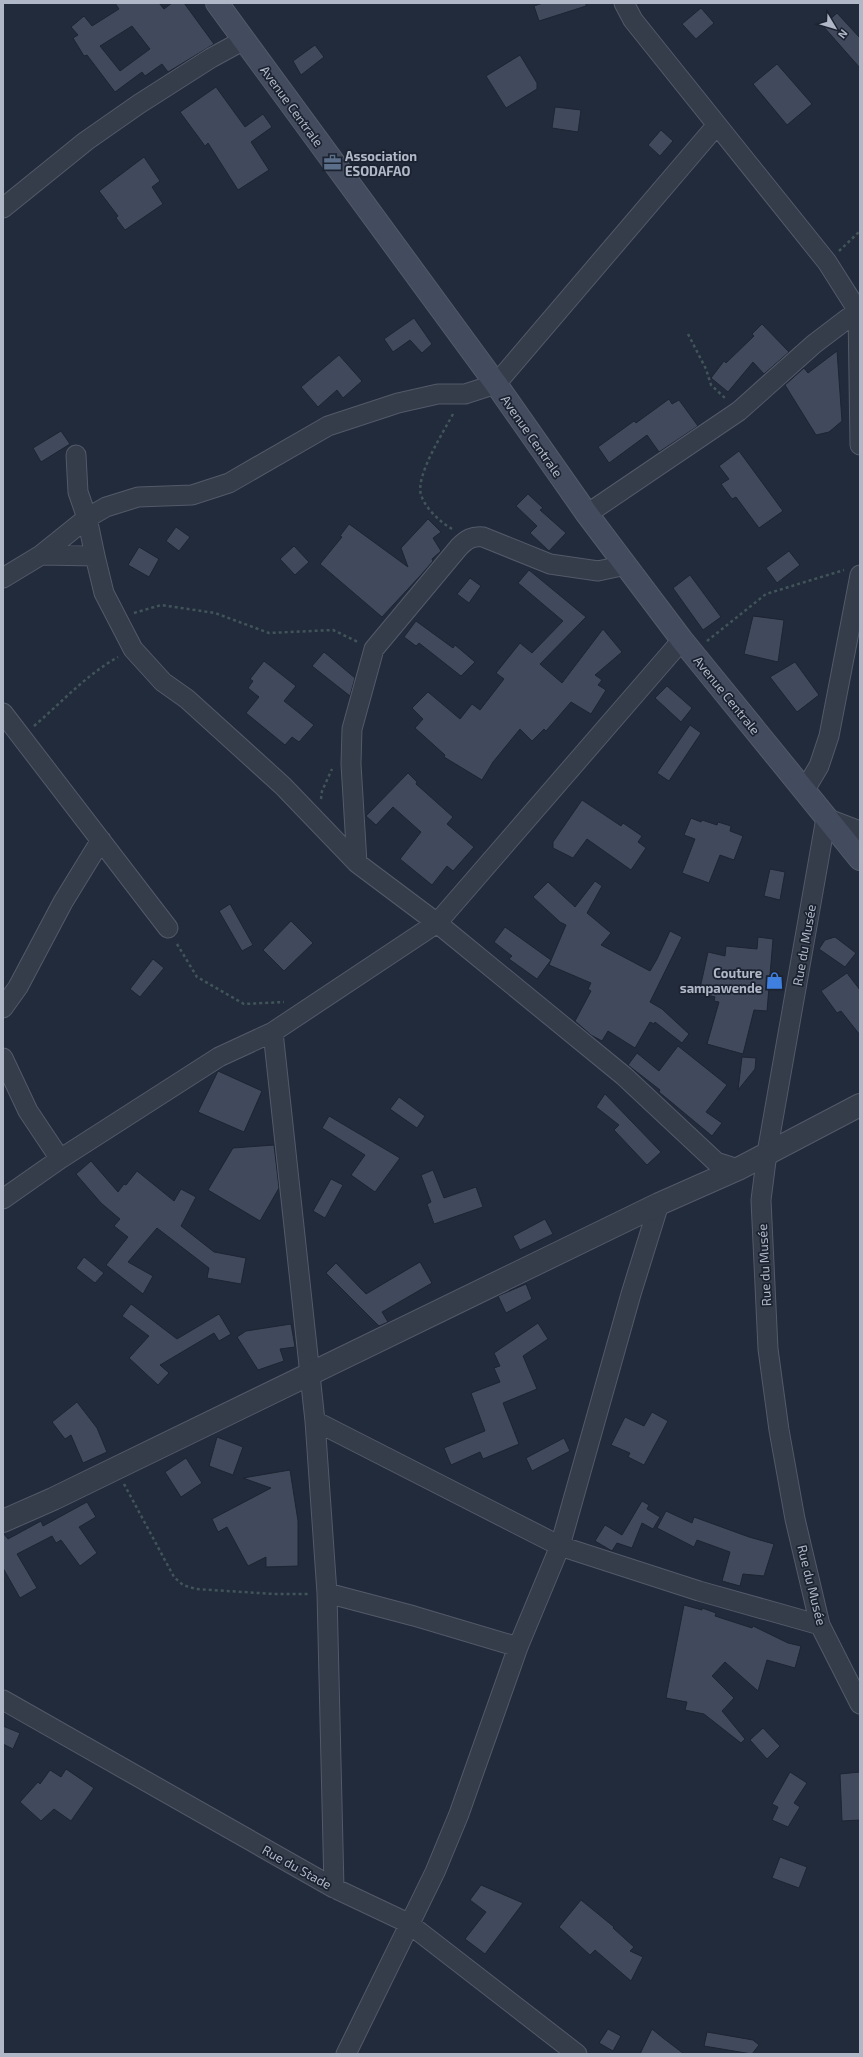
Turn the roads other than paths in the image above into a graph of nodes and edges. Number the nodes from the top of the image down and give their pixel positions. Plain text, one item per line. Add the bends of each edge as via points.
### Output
1 (217, 3) edge
2 (624, 3) edge
3 (244, 40) junction
4 (716, 126) junction
5 (3, 208) edge
6 (859, 310) edge
7 (496, 384) junction
8 (860, 445) edge
9 (76, 455) dead end
10 (587, 514) junction
11 (87, 518) junction
12 (41, 555) junction
13 (95, 556) junction
14 (626, 565) junction
15 (853, 572) edge
16 (3, 578) edge
17 (687, 646) junction
18 (3, 713) edge
19 (804, 791) junction
20 (826, 818) junction
21 (860, 831) edge
22 (101, 840) junction
23 (860, 859) edge
24 (357, 863) junction
25 (437, 923) junction
26 (168, 928) road end
27 (3, 1008) edge
28 (273, 1032) junction
29 (3, 1058) edge
30 (860, 1105) edge
31 (767, 1153) junction
32 (60, 1159) junction
33 (738, 1168) junction
34 (3, 1200) edge
35 (659, 1204) junction
36 (310, 1374) junction
37 (315, 1421) junction
38 (3, 1521) edge
39 (560, 1546) junction
40 (327, 1593) junction
41 (820, 1625) junction
42 (518, 1647) junction
43 (3, 1700) edge
44 (860, 1704) edge
45 (334, 1888) junction
46 (408, 1923) junction
47 (346, 2054) edge
48 (578, 2054) edge

1 - 3 main road, Avenue Centrale
2 - 4 street via 633,20
3 - 5 street via 210,58 139,104 86,141
3 - 7 main road, Avenue Centrale
4 - 6 street via 736,147 827,262
4 - 7 street
6 - 8 street
6 - 10 street via 814,344 739,411
7 - 10 main road, Avenue Centrale
7 - 11 street via 465,394 438,394 398,403 328,426 229,483 192,495 138,497 106,507
9 - 11 street via 78,492
10 - 14 main road, Avenue Centrale
11 - 12 street
11 - 13 street
12 - 13 street
12 - 16 street
13 - 24 street via 104,593 133,649 163,682 187,699 277,781
14 - 17 main road, Avenue Centrale
14 - 24 street via 598,571 550,564 483,537 467,538 374,649 352,728 351,764
15 - 19 street via 828,736 819,766
17 - 19 main road, Avenue Centrale
17 - 25 street
18 - 22 street
19 - 20 main road, Avenue Centrale
20 - 21 street
20 - 23 main road, Avenue Centrale
20 - 31 street, Rue du Musée
22 - 26 street
22 - 27 street via 63,902 18,987
24 - 25 street
25 - 28 street
25 - 33 street via 624,1076 716,1162
28 - 32 street via 219,1057
28 - 36 street
29 - 32 street via 28,1111
30 - 31 street
31 - 33 street
31 - 41 street, Rue du Musée via 761,1200 768,1349 795,1520
32 - 34 street
33 - 35 street
35 - 36 street
35 - 39 street
36 - 37 street
36 - 38 street
37 - 39 street
37 - 40 street
39 - 41 street via 699,1591
39 - 42 street
40 - 42 street
40 - 45 street
41 - 44 street, Rue du Musée
42 - 46 street via 459,1814 435,1872
43 - 45 street, Rue du Stade
45 - 46 street, Rue du Stade
46 - 47 street
46 - 48 street, Rue du Stade

